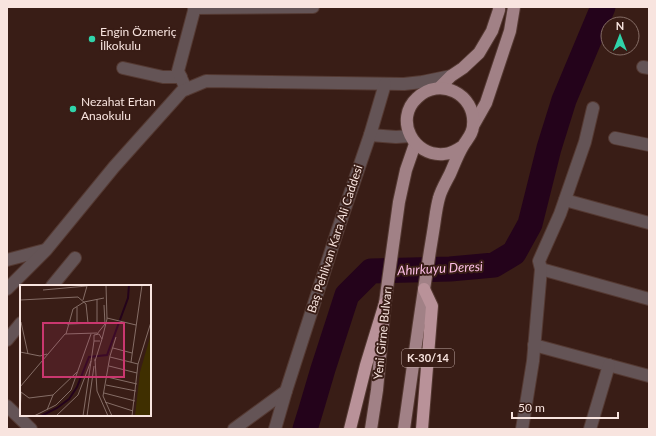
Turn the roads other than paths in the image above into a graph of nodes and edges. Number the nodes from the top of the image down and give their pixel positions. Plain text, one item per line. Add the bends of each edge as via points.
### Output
1 (194, 7) edge
2 (280, 7) edge
3 (313, 7) edge
4 (499, 7) edge
5 (514, 7) edge
6 (123, 68) dead end
7 (451, 76) junction
8 (181, 78) junction
9 (422, 82) junction
10 (385, 84) junction
11 (436, 88) junction
12 (186, 89) junction
13 (594, 108) dead end
14 (473, 126) junction
15 (370, 135) junction
16 (615, 138) dead end
17 (413, 140) junction
18 (649, 145) edge
19 (463, 146) junction
20 (565, 200) junction
21 (649, 223) edge
22 (46, 250) junction
23 (75, 258) dead end
24 (7, 260) edge
25 (541, 269) junction
26 (53, 285) edge
27 (7, 289) edge
28 (424, 289) junction
29 (649, 299) edge
30 (385, 302) junction
31 (20, 324) edge
32 (7, 340) edge
33 (534, 345) junction
34 (609, 365) junction
35 (649, 376) edge
36 (286, 391) junction
37 (7, 406) edge
38 (31, 429) edge
39 (234, 429) edge
40 (275, 429) edge
41 (350, 429) edge
42 (371, 429) edge
43 (404, 429) edge
44 (422, 429) edge
45 (522, 429) edge
46 (590, 429) edge

1 - 2 street
1 - 8 street via 178,71
2 - 3 street
4 - 7 main road via 492,31 479,53
5 - 14 main road via 510,31 486,103
6 - 8 street via 163,77
7 - 9 street
7 - 11 main road
8 - 12 street
9 - 10 street
9 - 11 street
10 - 12 street via 206,80
10 - 15 street, Baş Pehlivan Kara Ali Caddesi
11 - 14 main road via 461,95 473,114
11 - 17 main road via 424,92 410,107 407,126
12 - 22 street via 114,167
13 - 20 street
14 - 19 main road via 470,137
15 - 17 street
15 - 36 street, Baş Pehlivan Kara Ali Caddesi
16 - 18 street
17 - 19 main road via 424,150 434,154 454,152
17 - 30 main road, Yeni Girne Bulvarı via 399,202
19 - 28 main road via 439,198
20 - 21 street
20 - 25 street via 540,261
22 - 24 street
22 - 27 street
23 - 26 street
25 - 29 street
25 - 33 street
28 - 43 main road
28 - 44 highway, K-30/14 via 432,306
30 - 41 highway
30 - 42 main road, Yeni Girne Bulvarı
31 - 32 street
33 - 34 street
33 - 45 street
34 - 35 street
34 - 46 street
36 - 39 street
36 - 40 street, Baş Pehlivan Kara Ali Caddesi
37 - 38 street

